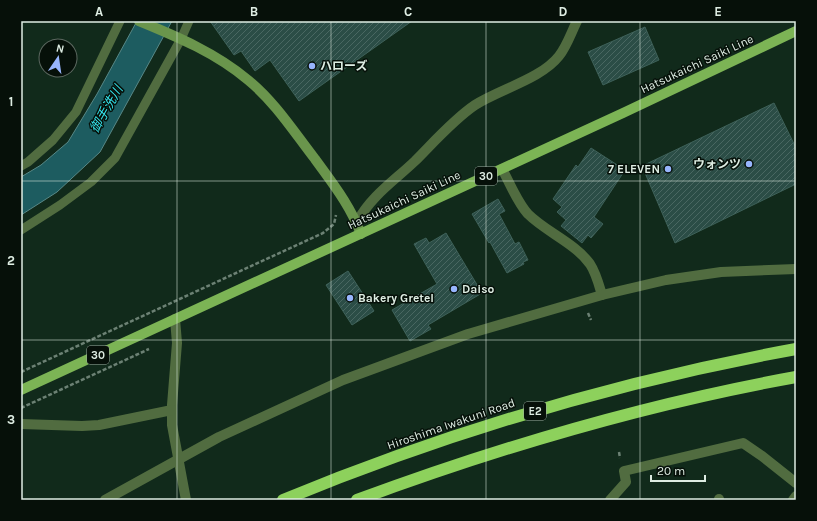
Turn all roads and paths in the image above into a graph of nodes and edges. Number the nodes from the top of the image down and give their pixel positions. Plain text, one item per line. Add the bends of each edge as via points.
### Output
1 (120, 21) edge
2 (139, 21) edge
3 (189, 21) edge
4 (577, 21) edge
5 (796, 31) edge
6 (177, 37) junction
7 (21, 166) edge
8 (502, 169) junction
9 (337, 210) dead end
10 (357, 222) junction
11 (21, 230) edge
12 (361, 234) junction
13 (796, 269) edge
14 (602, 295) junction
15 (175, 319) junction
16 (149, 349) dead end
17 (796, 350) edge
18 (21, 372) edge
19 (796, 377) edge
20 (21, 390) edge
21 (21, 408) edge
22 (172, 410) junction
23 (21, 424) edge
24 (179, 460) junction
25 (796, 483) edge
26 (796, 496) edge
27 (105, 500) edge
28 (186, 500) edge
29 (283, 500) edge
30 (358, 500) edge
31 (610, 500) edge
32 (793, 500) edge

1 - 7 lane via 76,112 53,140
2 - 6 street
3 - 6 lane
4 - 10 street via 566,45 549,66 469,110 369,202
5 - 8 main road, Hatsukaichi Saiki Line / 30
6 - 10 street via 228,64 268,99 344,199
6 - 11 lane via 115,158 91,182
8 - 12 main road, Hatsukaichi Saiki Line / 30
8 - 14 street via 525,210 587,261
9 - 18 path via 334,224 323,234
10 - 12 street
12 - 15 main road, Hatsukaichi Saiki Line / 30
13 - 14 street via 714,273 666,280
14 - 24 street via 468,334 343,380 219,437
15 - 20 main road, Hatsukaichi Saiki Line / 30
15 - 22 street via 177,343
16 - 21 path
17 - 29 highway, Hiroshima Iwakuni Road / E2 via 676,374 528,413 455,436
19 - 30 highway, E2 via 609,418 463,462
22 - 23 street via 91,426
22 - 24 street via 172,425
24 - 27 street
24 - 28 street
25 - 31 street via 743,443 624,471 626,482
26 - 32 street

